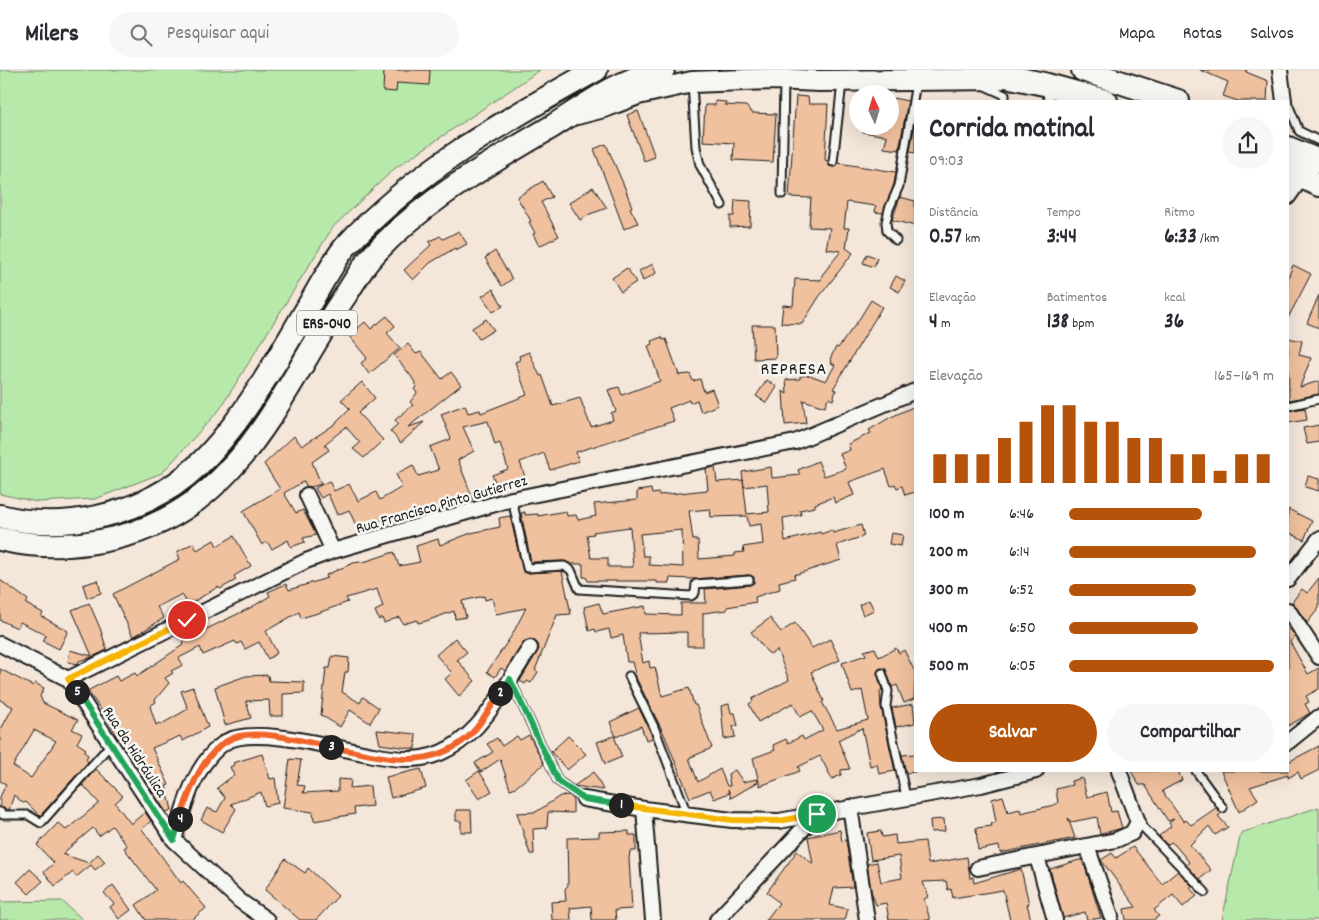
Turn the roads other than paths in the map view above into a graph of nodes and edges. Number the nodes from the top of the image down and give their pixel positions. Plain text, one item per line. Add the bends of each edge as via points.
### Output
1 (596, 70) edge
2 (663, 70) edge
3 (1083, 70) edge
4 (1280, 70) edge
5 (1019, 74) edge
6 (579, 75) edge
7 (975, 75) edge
8 (781, 76) edge
9 (699, 78) edge
10 (916, 79) junction
11 (842, 80) junction
12 (1048, 92) edge
13 (1005, 100) edge
14 (1100, 100) edge
15 (1175, 100) edge
16 (1286, 100) edge
17 (1289, 109) edge
18 (568, 116) junction
19 (1319, 141) edge
20 (1289, 148) edge
21 (1319, 161) edge
22 (833, 162) dead end
23 (1303, 178) edge
24 (782, 194) dead end
25 (1289, 197) edge
26 (722, 205) dead end
27 (896, 240) dead end
28 (914, 391) edge
29 (1319, 399) edge
30 (1289, 406) edge
31 (307, 495) dead end
32 (512, 499) junction
33 (0, 516) edge
34 (0, 539) edge
35 (1317, 545) edge
36 (333, 551) junction
37 (1289, 578) edge
38 (749, 580) dead end
39 (1289, 612) edge
40 (0, 644) edge
41 (530, 648) dead end
42 (1319, 657) edge
43 (882, 673) dead end
44 (629, 676) dead end
45 (68, 679) junction
46 (510, 679) junction
47 (1319, 717) edge
48 (1289, 741) edge
49 (111, 744) junction
50 (1032, 772) edge
51 (1119, 772) edge
52 (1197, 772) edge
53 (906, 797) junction
54 (584, 799) joint
55 (850, 807) junction
56 (1223, 808) dead end
57 (644, 809) junction
58 (0, 812) edge
59 (687, 814) junction
60 (817, 814) junction
61 (1138, 822) junction
62 (174, 840) junction
63 (1087, 846) junction
64 (1037, 857) junction
65 (978, 868) dead end
66 (1205, 892) dead end
67 (1111, 916) dead end
68 (267, 920) edge
69 (653, 920) edge
70 (718, 920) edge
71 (867, 920) edge
72 (1055, 920) edge

1 - 6 main road, ERS-040
2 - 18 main road, ERS-040 via 632,78
3 - 15 main road
4 - 16 street
5 - 7 main road
5 - 12 main road
6 - 33 main road, ERS-040 via 432,169 389,202 350,241 264,380 226,433 186,476 158,495 118,512 88,519 37,523
7 - 10 main road
7 - 13 lane via 1005,95
8 - 9 main road
8 - 11 main road
8 - 24 lane
9 - 18 main road
9 - 26 lane via 696,146 700,165
10 - 11 main road via 867,84
10 - 27 lane via 899,186 886,222 887,231
11 - 22 lane
12 - 14 main road
17 - 19 lane via 1299,131
18 - 34 main road, ERS-040 via 447,193 408,223 369,261 332,314 250,448 203,497 169,519 127,535 89,544 37,545
20 - 21 main road
23 - 25 street
28 - 32 street, Rua Francisco Pinto Gutierrez via 795,442
29 - 30 lane
31 - 36 street
32 - 36 street, Rua Francisco Pinto Gutierrez
32 - 38 lane via 527,568 564,566 571,570 579,589 691,596 695,593 696,584
35 - 37 street
36 - 45 street, Rua Francisco Pinto Gutierrez via 306,561
39 - 42 street
40 - 45 street
41 - 46 street
43 - 53 lane
44 - 59 lane via 654,727
45 - 49 street, Rua da Hidráulica
46 - 54 lane via 558,781
46 - 62 street via 468,736 424,760 396,759 266,736 239,736 224,743 205,763 194,781
47 - 48 street
49 - 58 lane via 41,823 28,815 3,815
49 - 62 street, Rua da Hidráulica
50 - 53 street via 981,785
51 - 61 street
52 - 56 lane
53 - 55 street
54 - 57 street
55 - 60 street
55 - 71 street
57 - 59 street
57 - 69 street
59 - 60 street via 732,820 779,821
60 - 70 street
61 - 63 street via 1132,833
61 - 66 lane
62 - 68 street, Rua da Hidráulica via 240,901
63 - 64 street
63 - 67 street
64 - 65 street
64 - 72 street

